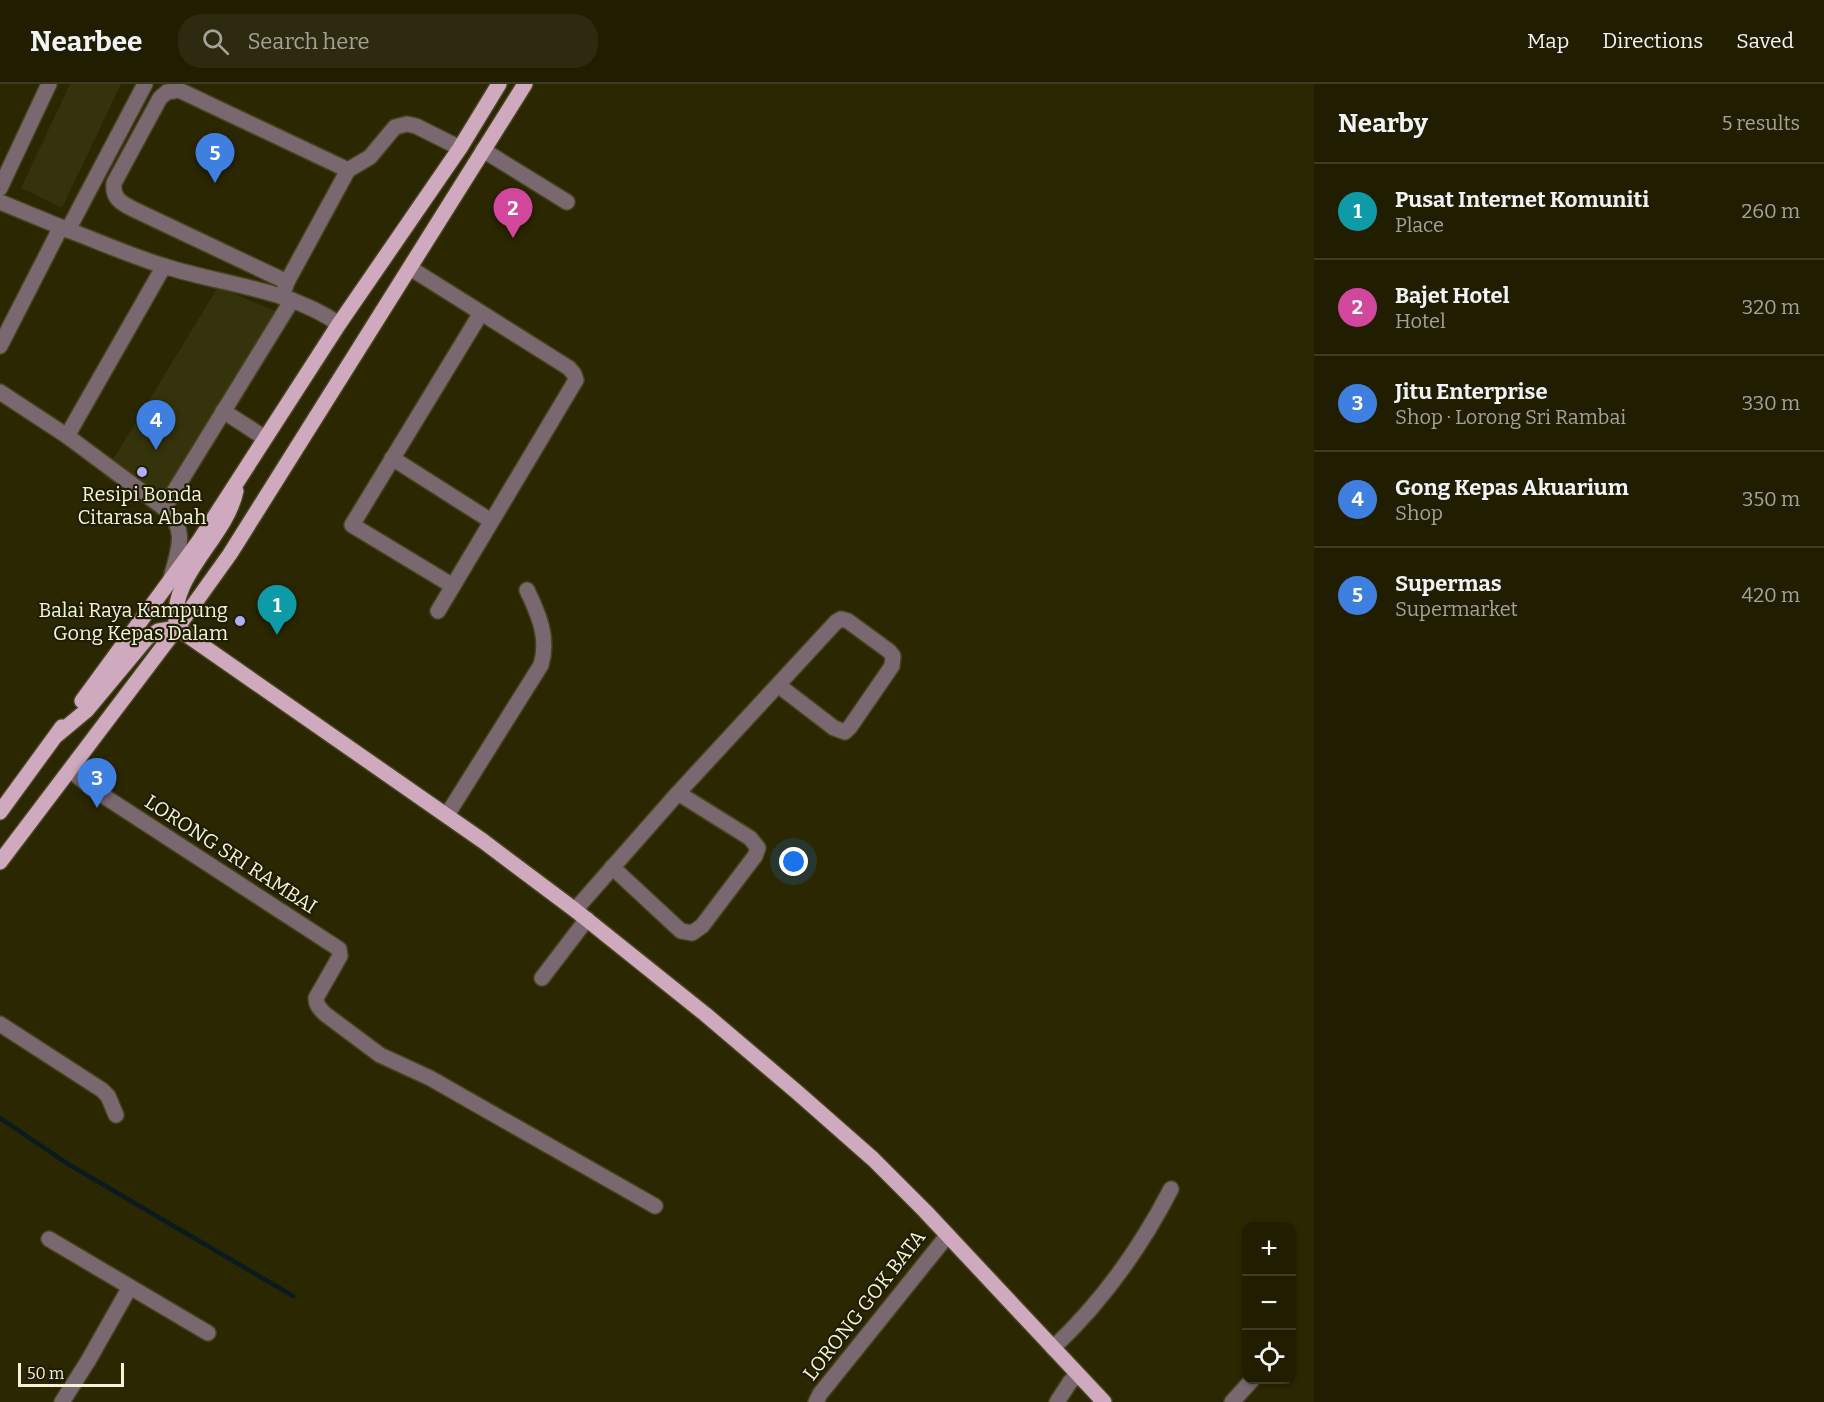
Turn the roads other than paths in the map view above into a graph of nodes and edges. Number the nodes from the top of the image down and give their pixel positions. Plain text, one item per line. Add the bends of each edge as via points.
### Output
1 (49, 84) edge
2 (499, 84) edge
3 (525, 84) edge
4 (142, 85) edge
5 (163, 95) junction
6 (460, 148) junction
7 (483, 150) junction
8 (348, 170) junction
9 (0, 188) edge
10 (0, 201) edge
11 (567, 202) dead end
12 (65, 228) junction
13 (164, 266) junction
14 (410, 268) junction
15 (287, 282) junction
16 (287, 298) junction
17 (481, 312) junction
18 (6, 321) edge
19 (339, 324) junction
20 (0, 346) edge
21 (0, 392) edge
22 (224, 411) junction
23 (67, 436) junction
24 (266, 438) junction
25 (392, 458) junction
26 (238, 480) junction
27 (164, 508) junction
28 (491, 521) junction
29 (171, 581) junction
30 (453, 586) junction
31 (527, 590) dead end
32 (438, 611) dead end
33 (177, 628) junction
34 (778, 685) junction
35 (57, 735) junction
36 (70, 771) junction
37 (678, 793) junction
38 (0, 812) edge
39 (447, 815) junction
40 (0, 862) edge
41 (612, 867) junction
42 (581, 914) junction
43 (542, 978) dead end
44 (0, 1024) edge
45 (117, 1115) dead end
46 (1171, 1189) dead end
47 (655, 1206) dead end
48 (947, 1236) junction
49 (49, 1239) dead end
50 (130, 1287) junction
51 (208, 1333) dead end
52 (1053, 1348) junction
53 (1078, 1375) junction
54 (1249, 1384) edge
55 (62, 1402) edge
56 (816, 1402) edge
57 (1057, 1402) edge
58 (1104, 1402) edge
59 (1233, 1402) edge

1 - 9 street
2 - 6 main road
3 - 7 main road
4 - 5 street
4 - 12 street
5 - 8 street via 179,90
5 - 15 street via 114,183 116,197
6 - 8 street via 416,126 401,124 370,157
6 - 19 main road
7 - 11 street
7 - 14 main road
8 - 15 street
10 - 12 street
12 - 13 street
12 - 18 street
13 - 16 street
13 - 23 street
14 - 17 street
14 - 33 main road via 230,554
15 - 16 street
16 - 19 street
16 - 22 street
17 - 25 street
17 - 28 street via 570,368 576,380
18 - 20 street
19 - 24 main road
21 - 23 street
22 - 24 street
22 - 27 street
23 - 27 street
24 - 26 main road
25 - 28 street
25 - 30 street via 351,525
26 - 29 main road
26 - 33 main road via 233,507 180,592
27 - 29 street via 177,522 181,541
28 - 30 street
29 - 35 main road
30 - 32 street
31 - 39 street via 544,633 541,665
33 - 35 main road via 158,631 147,638 87,710
33 - 36 main road
33 - 39 main road
34 - 34 street via 841,619 892,656 889,671 845,732 834,728
34 - 37 street
35 - 38 main road
36 - 40 main road
36 - 47 street, LORONG SRI RAMBAI via 340,951 316,998 319,1009 380,1055 430,1078
37 - 41 street
37 - 41 street via 750,838 758,848 702,926 692,933 681,931
39 - 42 main road
41 - 42 street
42 - 43 street
42 - 48 main road via 798,1093 873,1159
44 - 45 street via 102,1090
46 - 52 street via 1125,1266 1089,1312
48 - 52 main road
48 - 56 street, LORONG GOK BATA
49 - 50 street
50 - 51 street
50 - 55 street
52 - 53 main road
53 - 57 street
53 - 58 main road
54 - 59 street

